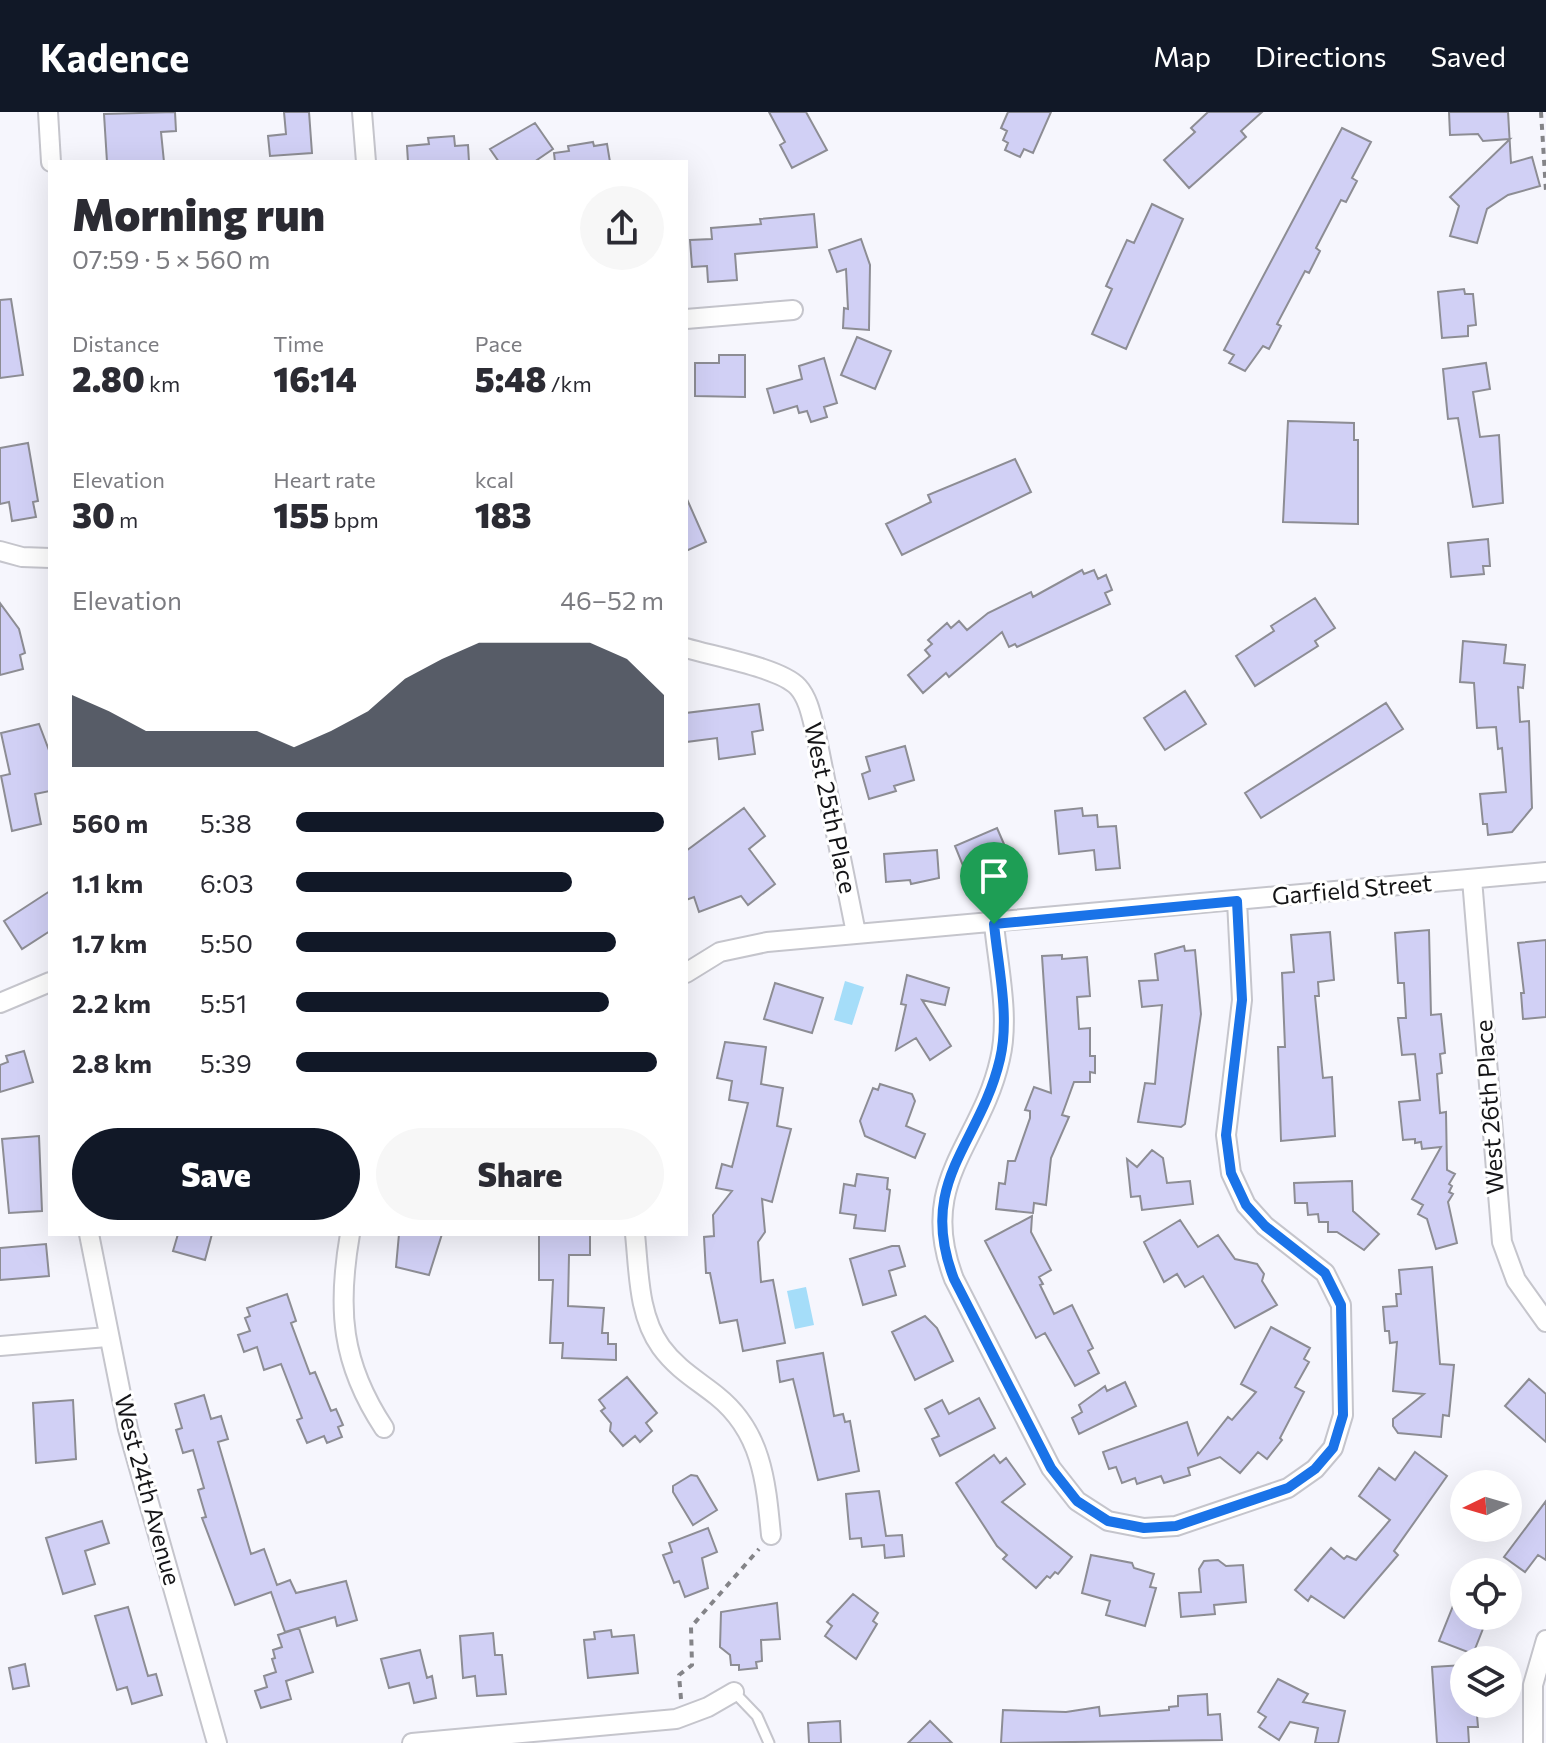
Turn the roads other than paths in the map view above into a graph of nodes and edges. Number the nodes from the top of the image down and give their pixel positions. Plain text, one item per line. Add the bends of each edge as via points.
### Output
1 (48, 112) edge
2 (362, 112) edge
3 (51, 160) edge
4 (366, 160) edge
5 (793, 310) dead end
6 (688, 319) edge
7 (0, 551) edge
8 (48, 558) edge
9 (688, 649) edge
10 (1546, 872) edge
11 (1472, 879) junction
12 (1237, 901) junction
13 (994, 924) junction
14 (856, 933) junction
15 (688, 972) edge
16 (48, 983) edge
17 (0, 1003) edge
18 (89, 1236) edge
19 (350, 1236) edge
20 (635, 1236) edge
21 (1546, 1322) edge
22 (107, 1337) junction
23 (0, 1346) edge
24 (384, 1428) dead end
25 (771, 1535) road end
26 (1546, 1640) edge
27 (734, 1692) joint
28 (546, 1737) edge
29 (217, 1743) edge
30 (412, 1743) edge
31 (769, 1743) edge
32 (1533, 1743) edge

1 - 3 street
2 - 4 street
5 - 6 street
7 - 8 street
9 - 14 street, West 25th Place via 798,686 816,734
10 - 11 street, Garfield Street
11 - 12 street, Garfield Street
11 - 21 street, West 26th Place via 1502,1242 1516,1280
12 - 13 street, Garfield Street
12 - 13 street via 1242,1000 1226,1135 1231,1173 1246,1205 1325,1273 1341,1305 1343,1415 1333,1448 1288,1488 1165,1527 1108,1521 1077,1501 1051,1468 943,1250 940,1216 949,1178 995,1073 1004,1036
13 - 14 street, Garfield Street
14 - 15 street, Garfield Street via 720,952
16 - 17 street
18 - 22 street, West 24th Avenue
19 - 24 street via 342,1296 347,1352
20 - 25 street via 642,1307 660,1346 685,1374 719,1397 748,1429 762,1458
22 - 23 street
22 - 29 street, West 24th Avenue
26 - 32 street via 1533,1685
27 - 28 street via 683,1717
27 - 31 lane via 757,1716
28 - 30 street

